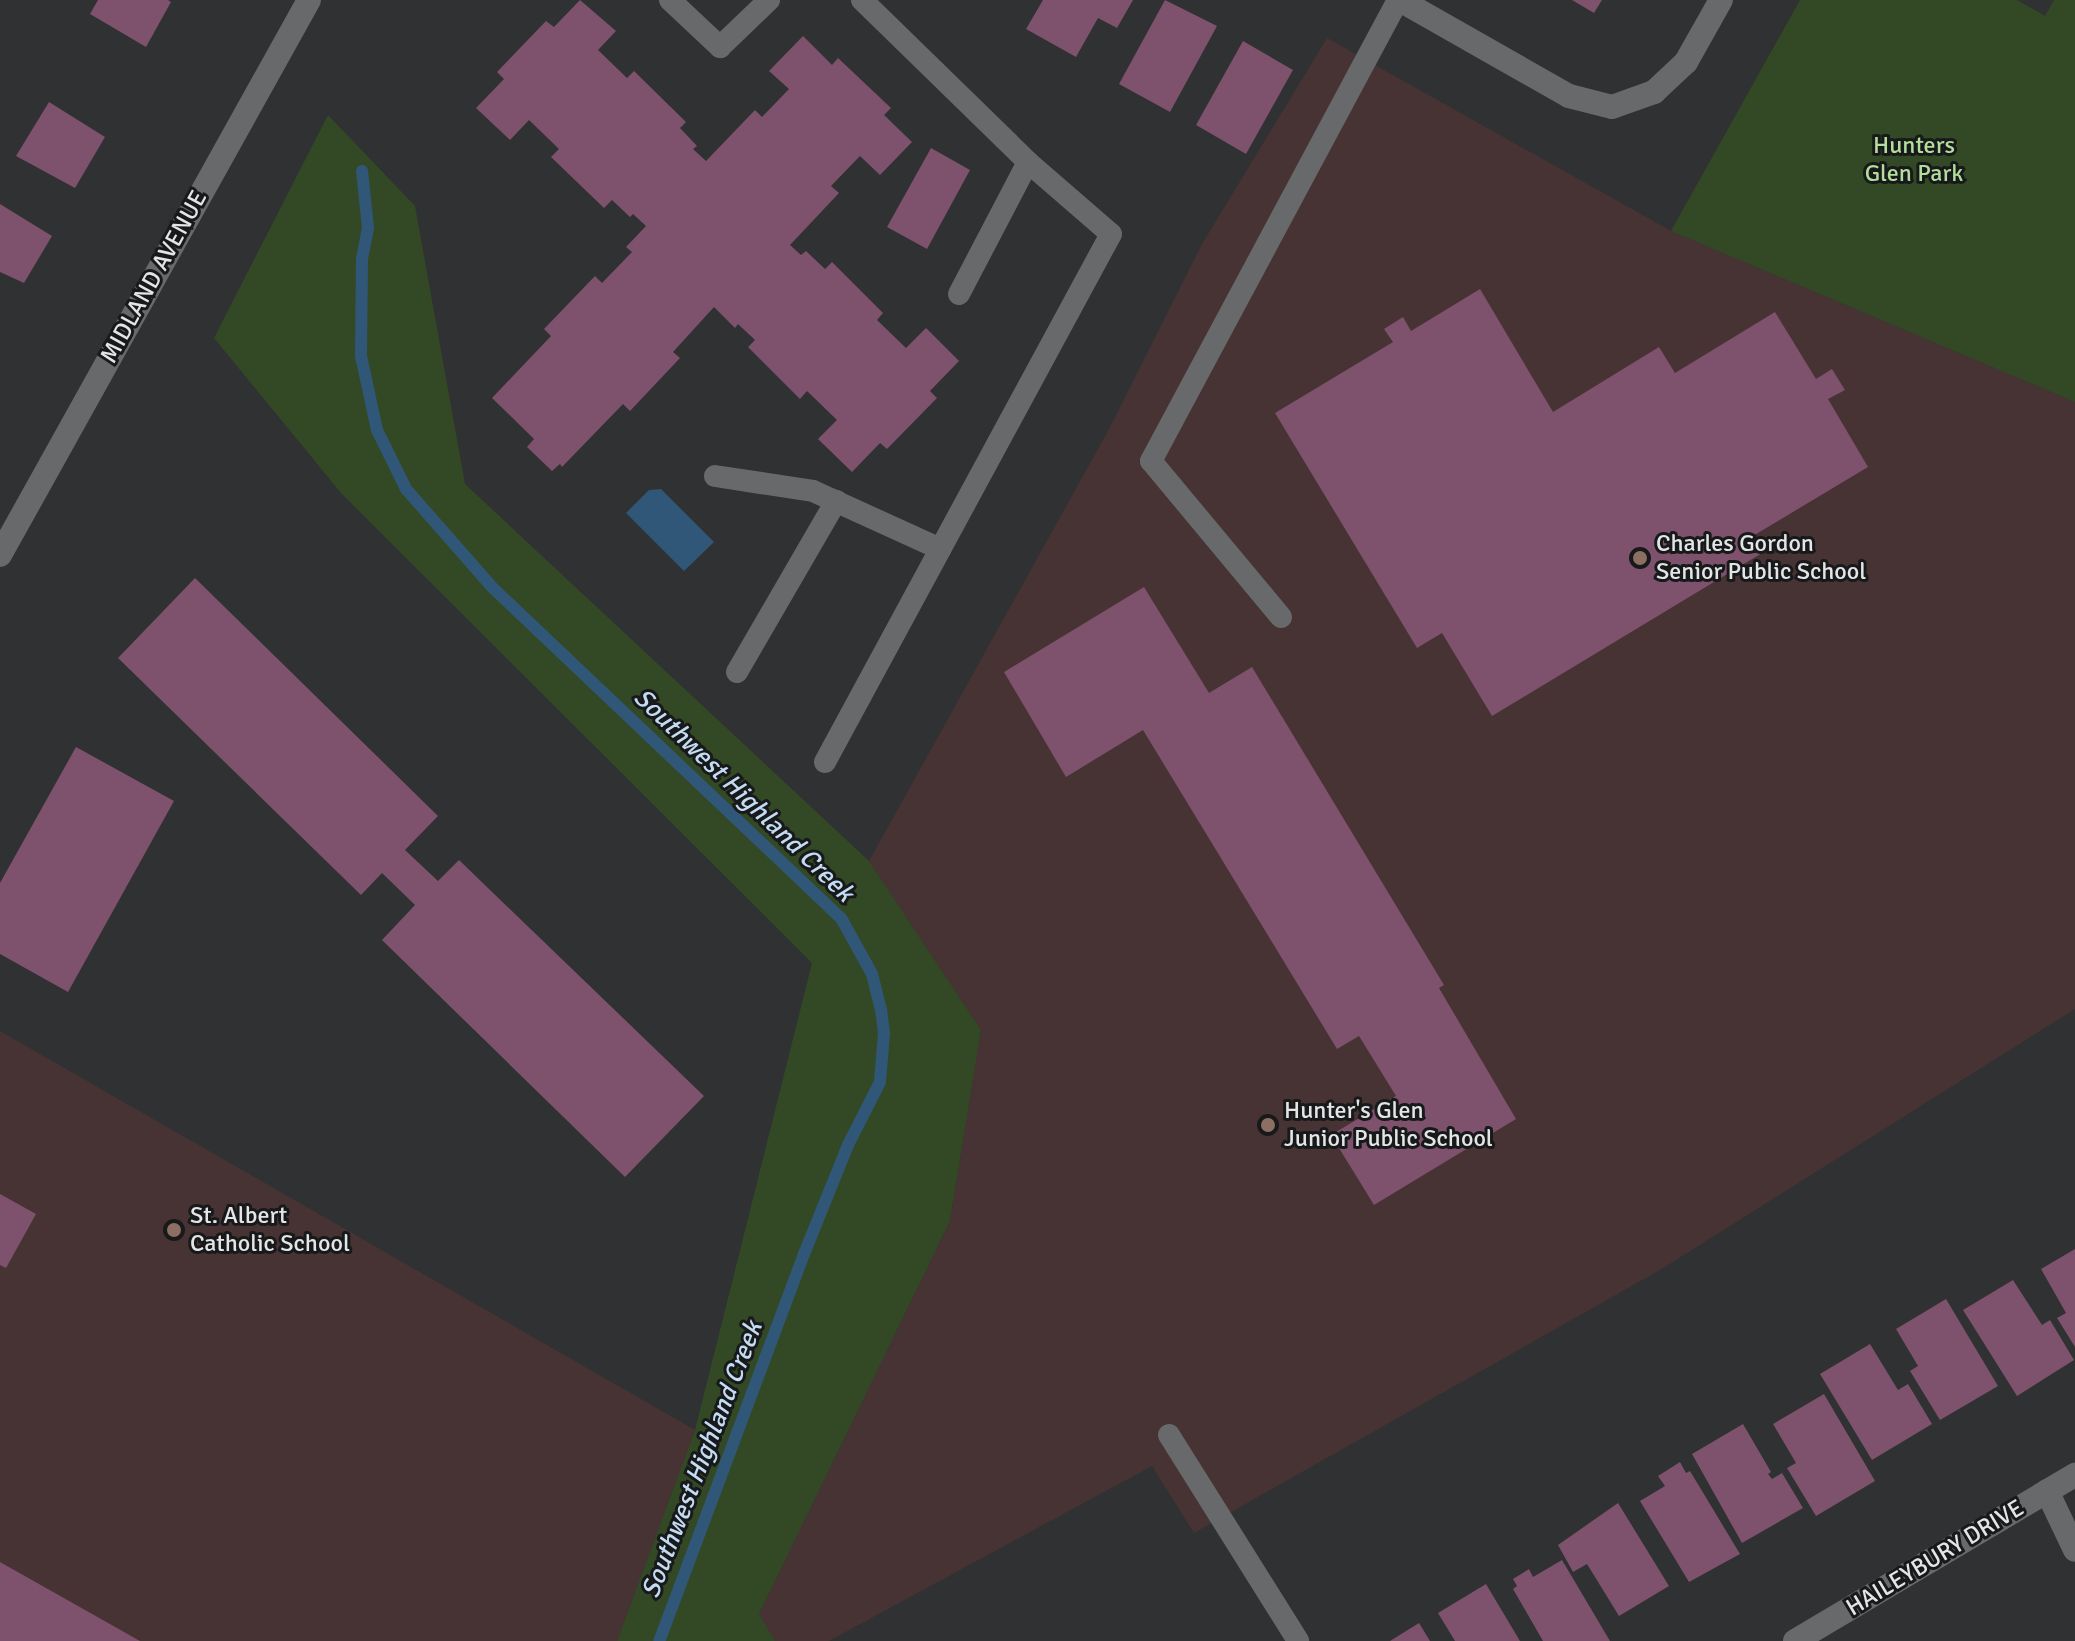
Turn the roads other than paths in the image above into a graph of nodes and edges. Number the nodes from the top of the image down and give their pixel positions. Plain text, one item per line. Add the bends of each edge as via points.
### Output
1 (309, 0) edge
2 (670, 0) edge
3 (769, 0) edge
4 (862, 0) edge
5 (1399, 0) edge
6 (1721, 0) edge
7 (1028, 162) junction
8 (959, 294) dead end
9 (715, 476) dead end
10 (836, 501) junction
11 (940, 549) junction
12 (0, 555) edge
13 (1281, 617) dead end
14 (737, 672) dead end
15 (825, 762) dead end
16 (1169, 1435) dead end
17 (2075, 1475) edge
18 (2047, 1491) junction
19 (2075, 1550) edge
20 (1298, 1641) edge
21 (1795, 1641) edge

1 - 12 street, MIDLAND AVENUE
2 - 3 lane via 720,47
4 - 7 lane
5 - 6 street via 1569,96 1612,107 1654,92 1686,62
5 - 13 lane via 1151,461
7 - 8 lane
7 - 11 lane via 1111,234
9 - 10 lane via 813,491
10 - 11 lane
10 - 14 lane
11 - 15 lane
16 - 20 lane
17 - 18 street, HAILEYBURY DRIVE
18 - 19 street
18 - 21 street, HAILEYBURY DRIVE

